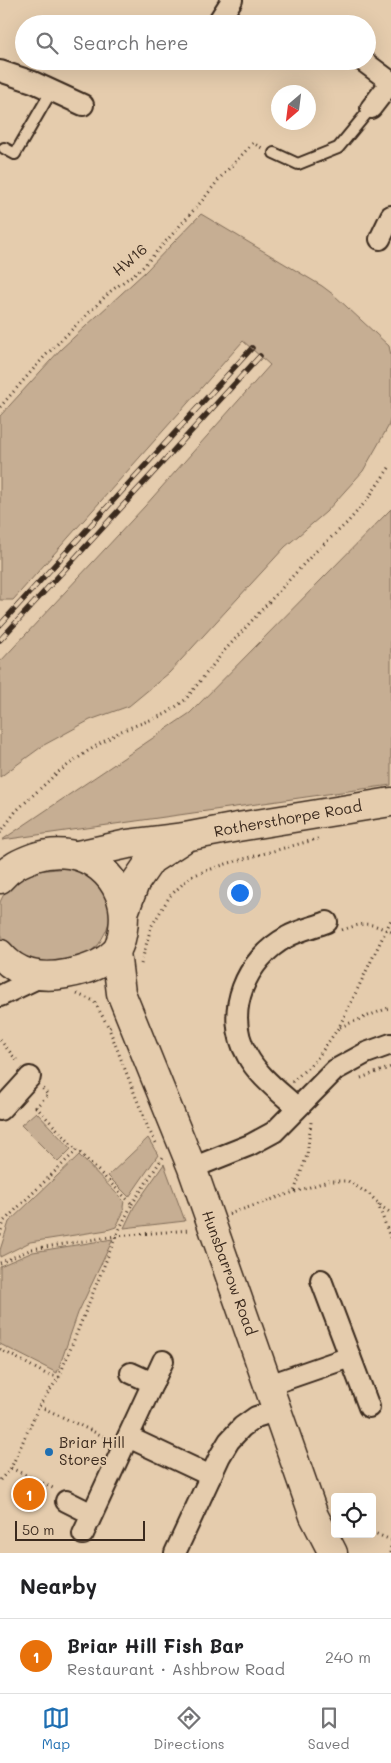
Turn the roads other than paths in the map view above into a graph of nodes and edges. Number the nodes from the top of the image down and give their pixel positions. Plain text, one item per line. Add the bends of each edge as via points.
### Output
1 (232, 0) edge
2 (222, 15) edge
3 (375, 70) edge
4 (0, 71) edge
5 (391, 82) edge
6 (52, 90) junction
7 (83, 105) dead end
8 (371, 108) joint
9 (4, 148) dead end
10 (274, 153) road end
11 (391, 216) edge
12 (385, 242) edge
13 (391, 802) edge
14 (185, 837) junction
15 (78, 855) junction
16 (5, 870) edge
17 (125, 910) junction
18 (327, 922) road end
19 (116, 952) junction
20 (0, 954) edge
21 (85, 970) junction
22 (42, 976) junction
23 (0, 996) edge
24 (120, 1013) junction
25 (389, 1049) edge
26 (30, 1077) road end
27 (0, 1110) edge
28 (305, 1112) junction
29 (192, 1168) junction
30 (321, 1280) dead end
31 (350, 1357) junction
32 (163, 1361) dead end
33 (131, 1373) dead end
34 (153, 1383) junction
35 (269, 1385) junction
36 (369, 1407) dead end
37 (278, 1410) junction
38 (126, 1442) junction
39 (211, 1476) junction
40 (66, 1501) road end
41 (92, 1514) junction
42 (83, 1534) dead end
43 (175, 1553) edge
44 (333, 1553) edge

1 - 2 street
3 - 5 street
4 - 6 street
5 - 8 street
6 - 7 street
6 - 9 lane via 14,154
8 - 10 lane via 338,148 298,164
11 - 12 street
13 - 14 street, Rothersthorpe Road
14 - 15 street, Rothersthorpe Road via 128,844
14 - 17 street, Rothersthorpe Road via 151,860 135,883
15 - 16 street, Rothersthorpe Road via 46,854
15 - 17 street, Rothersthorpe Road via 100,867 112,879
17 - 19 street, Rothersthorpe Road via 122,938
18 - 28 street via 288,936 267,951 253,967 242,989 237,1011 239,1035 247,1056 261,1074
19 - 21 street
19 - 24 street, Hunsbarrow Road
20 - 22 street via 27,973
21 - 22 street
21 - 24 street
22 - 23 street
24 - 29 street, Hunsbarrow Road
25 - 28 street via 366,1053 336,1070
26 - 27 street
28 - 29 street via 250,1145
29 - 35 street, Hunsbarrow Road
30 - 31 street
31 - 35 street
31 - 36 street
32 - 34 street
33 - 34 street
34 - 38 street
35 - 37 street, Hunsbarrow Road
37 - 39 street via 256,1417 242,1427 229,1441
37 - 44 street, Hunsbarrow Road via 314,1516
38 - 39 street
38 - 41 street
39 - 43 street
40 - 41 street
41 - 42 street

